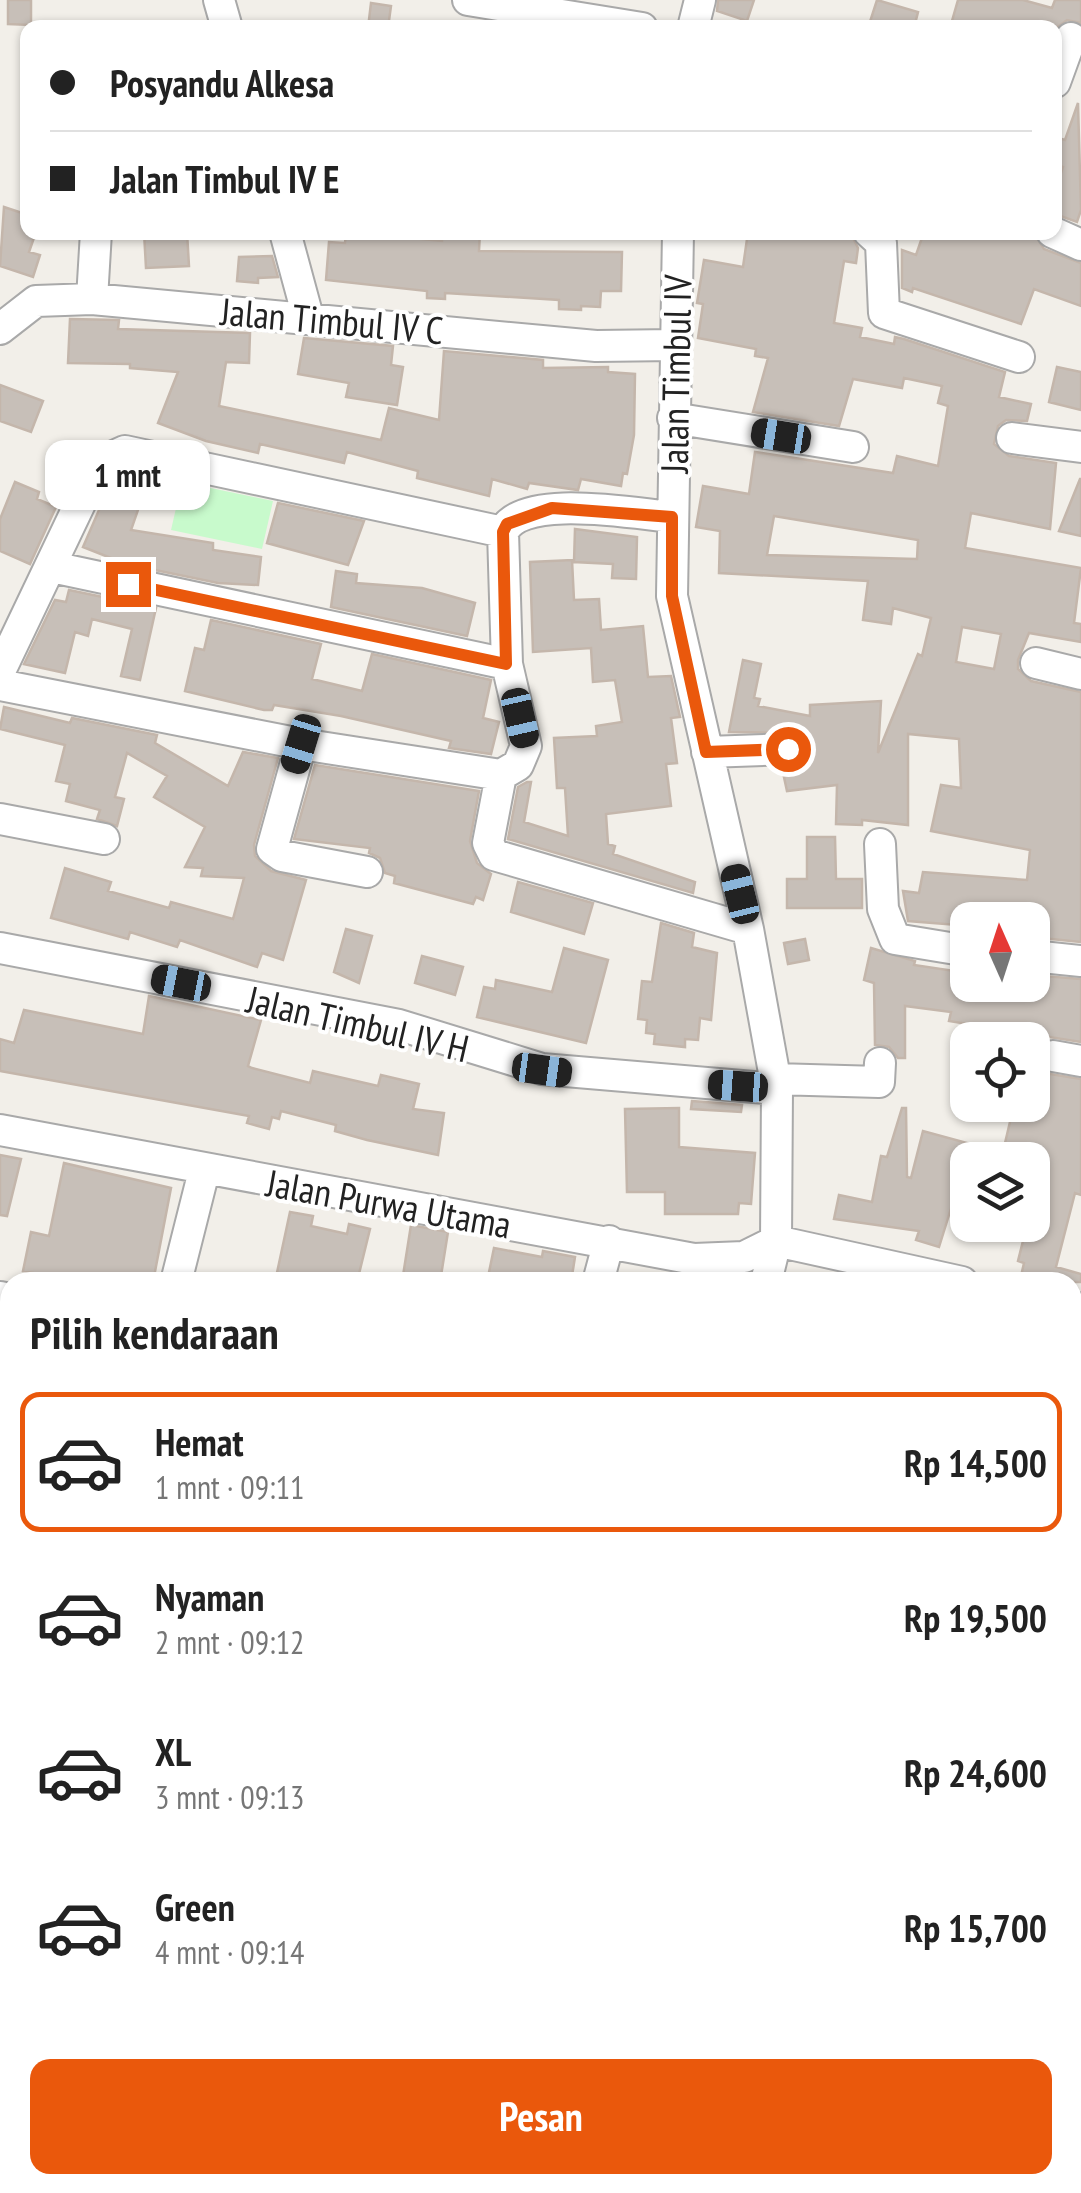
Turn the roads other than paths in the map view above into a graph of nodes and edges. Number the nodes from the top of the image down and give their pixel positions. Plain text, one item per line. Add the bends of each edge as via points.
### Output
1 (468, 0) edge
2 (592, 20) edge
3 (1070, 38) dead end
4 (1062, 61) edge
5 (96, 240) edge
6 (287, 240) edge
7 (674, 240) edge
8 (877, 240) edge
9 (92, 299) junction
10 (308, 317) junction
11 (0, 328) edge
12 (674, 345) junction
13 (1018, 356) dead end
14 (673, 418) junction
15 (1012, 438) dead end
16 (853, 447) dead end
17 (1081, 447) edge
18 (672, 517) junction
19 (503, 532) junction
20 (52, 567) junction
21 (1036, 662) dead end
22 (506, 664) junction
23 (0, 671) edge
24 (1081, 674) edge
25 (0, 685) edge
26 (301, 744) junction
27 (788, 749) dead end
28 (706, 752) junction
29 (500, 775) junction
30 (0, 819) edge
31 (104, 839) dead end
32 (880, 844) dead end
33 (367, 872) dead end
34 (748, 929) junction
35 (0, 948) edge
36 (950, 948) edge
37 (1050, 958) edge
38 (1081, 961) edge
39 (880, 1063) dead end
40 (776, 1084) junction
41 (0, 1130) edge
42 (204, 1171) junction
43 (608, 1240) junction
44 (776, 1241) junction
45 (179, 1272) edge
46 (600, 1272) edge
47 (768, 1272) edge
48 (917, 1272) edge

1 - 2 street
3 - 4 street
5 - 9 street
6 - 10 street
7 - 12 street, Jalan Timbul IV
8 - 13 street via 884,313
9 - 10 street, Jalan Timbul IV C
9 - 11 street, Jalan Timbul IV C via 36,301
10 - 12 street, Jalan Timbul IV C via 596,346
12 - 14 street, Jalan Timbul IV
14 - 16 street
14 - 18 street, Jalan Timbul IV
15 - 17 street
18 - 19 street via 552,508 516,517
18 - 28 street, Jalan Timbul IV via 672,596
19 - 20 street via 126,451 96,470
19 - 22 street
20 - 22 street
20 - 23 street
21 - 24 street
22 - 29 street via 526,746 518,765
25 - 26 street
26 - 29 street
26 - 33 street via 272,849
27 - 28 street
28 - 34 street, Jalan Timbul IV
29 - 34 street via 488,843 494,854
30 - 31 street
32 - 36 street via 884,909 894,939
34 - 40 street, Jalan Timbul IV
35 - 40 street, Jalan Timbul IV H via 399,1026 542,1070
37 - 38 street
39 - 40 street, Jalan Timbul IV H via 879,1082
40 - 44 street, Jalan Timbul IV
41 - 42 street, Jalan Purwa Utama
42 - 43 street, Jalan Purwa Utama
42 - 45 street
43 - 44 street, Jalan Purwa Utama via 712,1260 744,1257
43 - 46 street
44 - 47 street, Jalan Timbul IV
44 - 48 street

